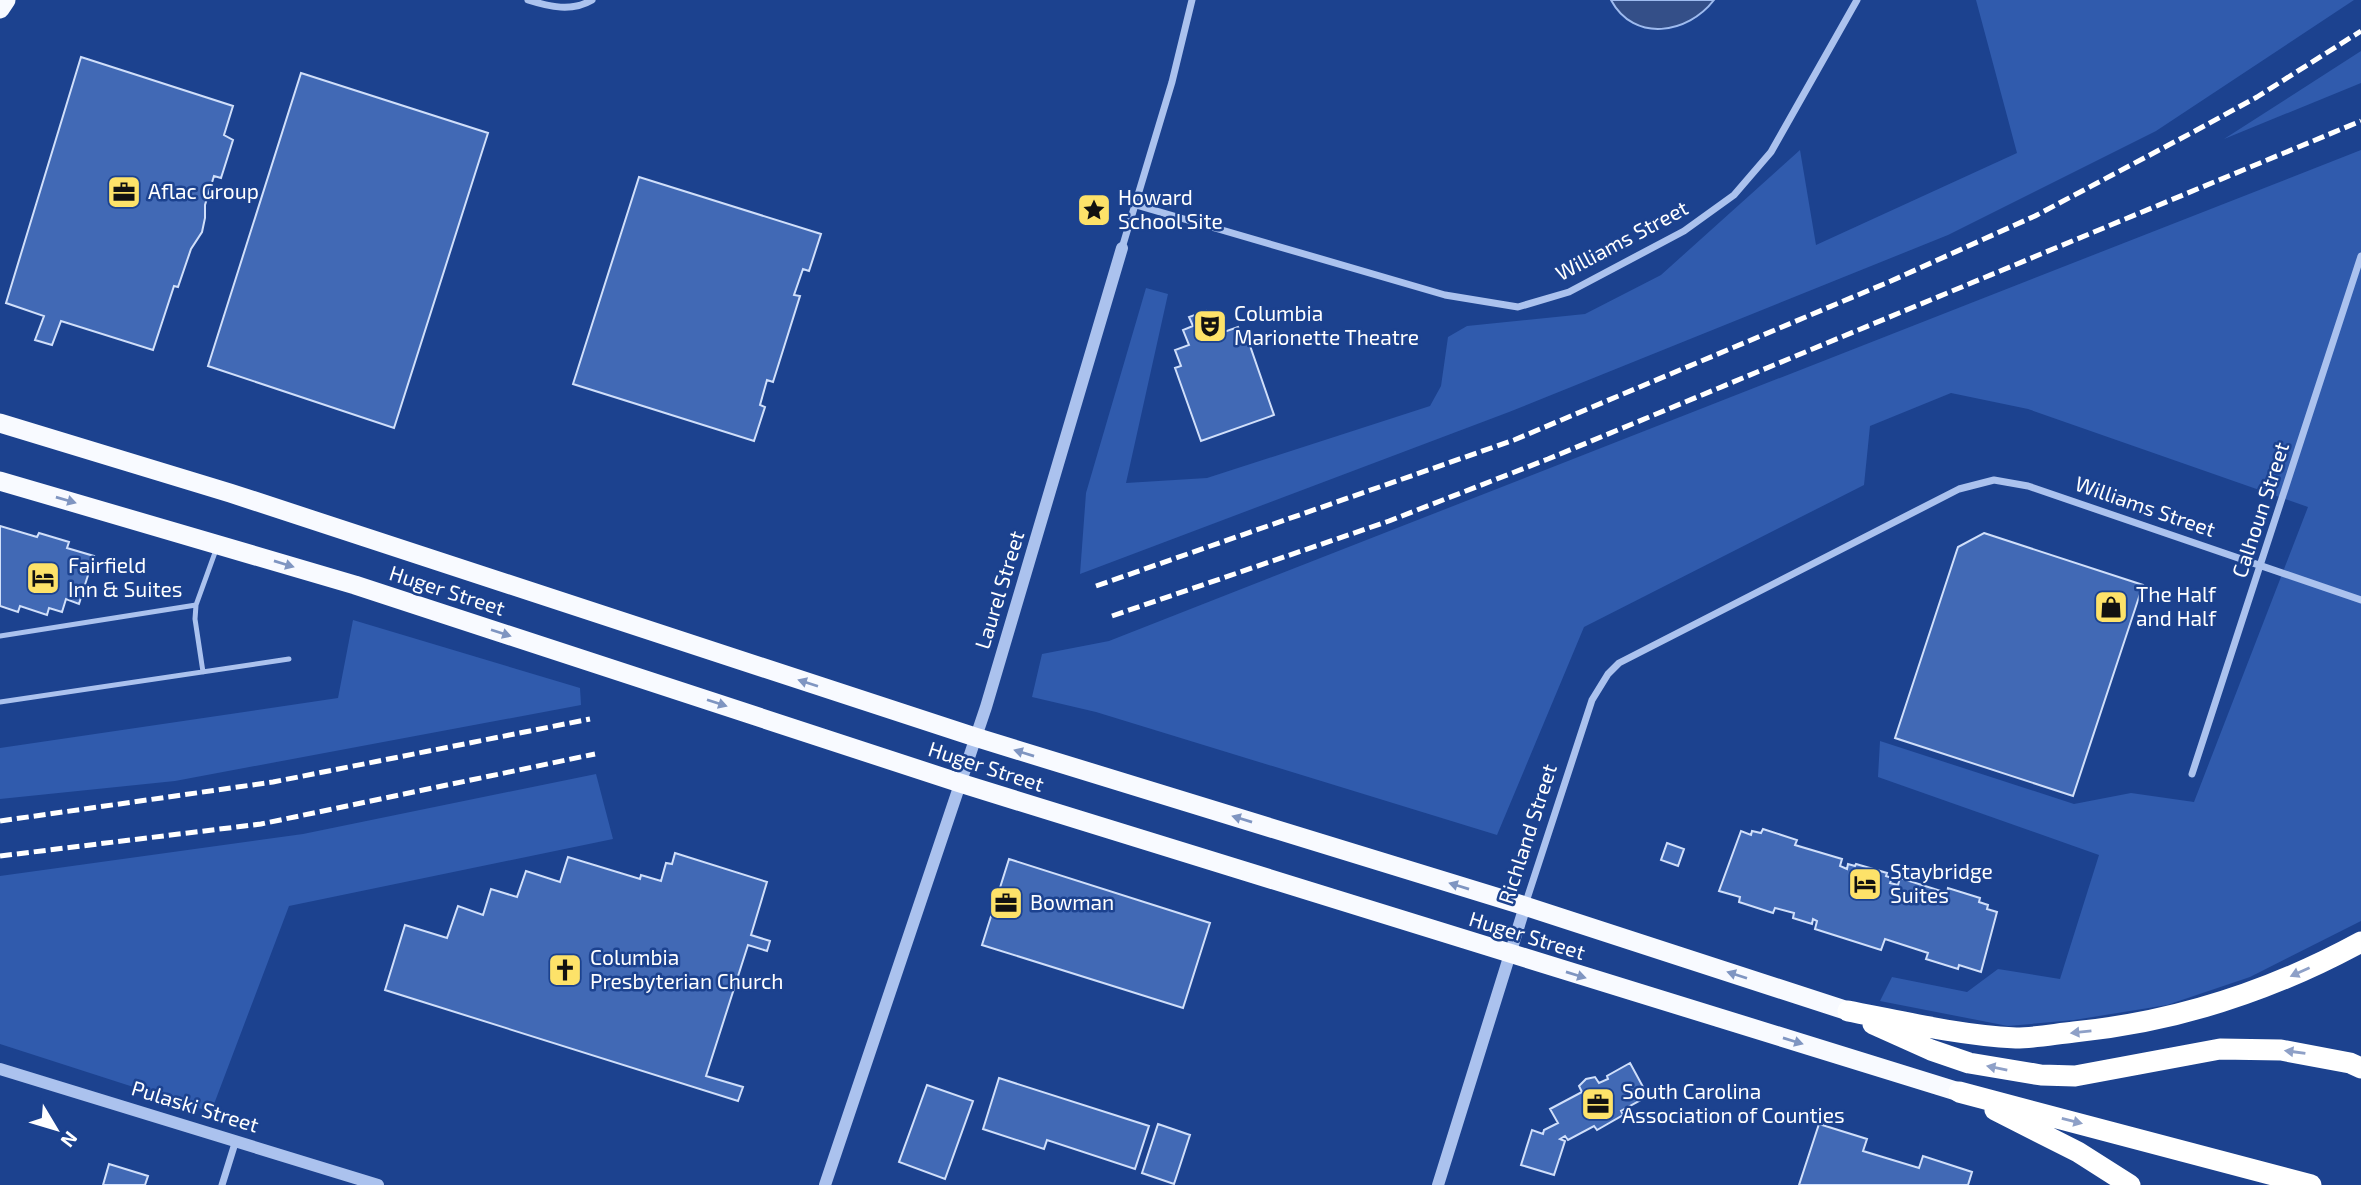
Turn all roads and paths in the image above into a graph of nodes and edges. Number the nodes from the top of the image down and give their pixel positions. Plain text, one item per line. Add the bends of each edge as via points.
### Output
1 (6, 0) edge
2 (528, 0) edge
3 (592, 0) edge
4 (1192, 0) edge
5 (1857, 0) edge
6 (0, 9) edge
7 (1136, 205) junction
8 (1122, 248) joint
9 (2361, 256) edge
10 (0, 423) edge
11 (0, 481) edge
12 (218, 544) junction
13 (2262, 565) junction
14 (2361, 600) edge
15 (196, 605) junction
16 (0, 636) edge
17 (289, 659) dead end
18 (1619, 663) joint
19 (203, 672) junction
20 (0, 702) edge
21 (975, 737) junction
22 (2192, 774) dead end
23 (960, 783) junction
24 (1525, 906) junction
25 (2361, 942) edge
26 (1510, 955) junction
27 (1848, 1011) junction
28 (2361, 1068) edge
29 (0, 1069) edge
30 (1959, 1092) junction
31 (236, 1140) junction
32 (222, 1185) edge
33 (377, 1185) edge
34 (825, 1185) edge
35 (1438, 1185) edge
36 (2130, 1185) edge
37 (2311, 1185) edge

1 - 6 highway
2 - 3 street via 566,8
4 - 7 street, Laurel Street
5 - 7 street, Williams Street via 1771,152 1734,195 1684,230 1569,292 1518,307 1445,295
7 - 8 street, Laurel Street
8 - 21 street, Laurel Street
9 - 13 street, Calhoun Street
21 -> 10 highway, Huger Street via 255,501
11 -> 12 highway, Huger Street
12 - 15 lane
12 -> 23 highway, Huger Street
13 - 14 street, Williams Street
13 - 18 street, Williams Street via 2028,486 1994,480 1959,489
13 - 22 street, Calhoun Street
15 - 16 lane
15 - 19 lane
17 - 19 lane
18 - 24 street, Richland Street via 1592,700
19 - 20 lane
21 - 23 street, Laurel Street
24 -> 21 highway, Huger Street
23 - 26 highway, Huger Street
23 - 34 street, Laurel Street
24 - 26 street, Richland Street
27 -> 24 highway, Huger Street
25 -> 27 highway via 2236,998 2106,1029 2019,1038 1963,1034
26 -> 30 highway, Huger Street
26 - 35 street, Richland Street
28 -> 27 highway via 2281,1050 2220,1049 2075,1076 2041,1075 1969,1063
29 - 31 street, Pulaski Street
30 - 36 highway via 2078,1152
30 -> 37 highway
31 - 32 street
31 - 33 street, Pulaski Street

